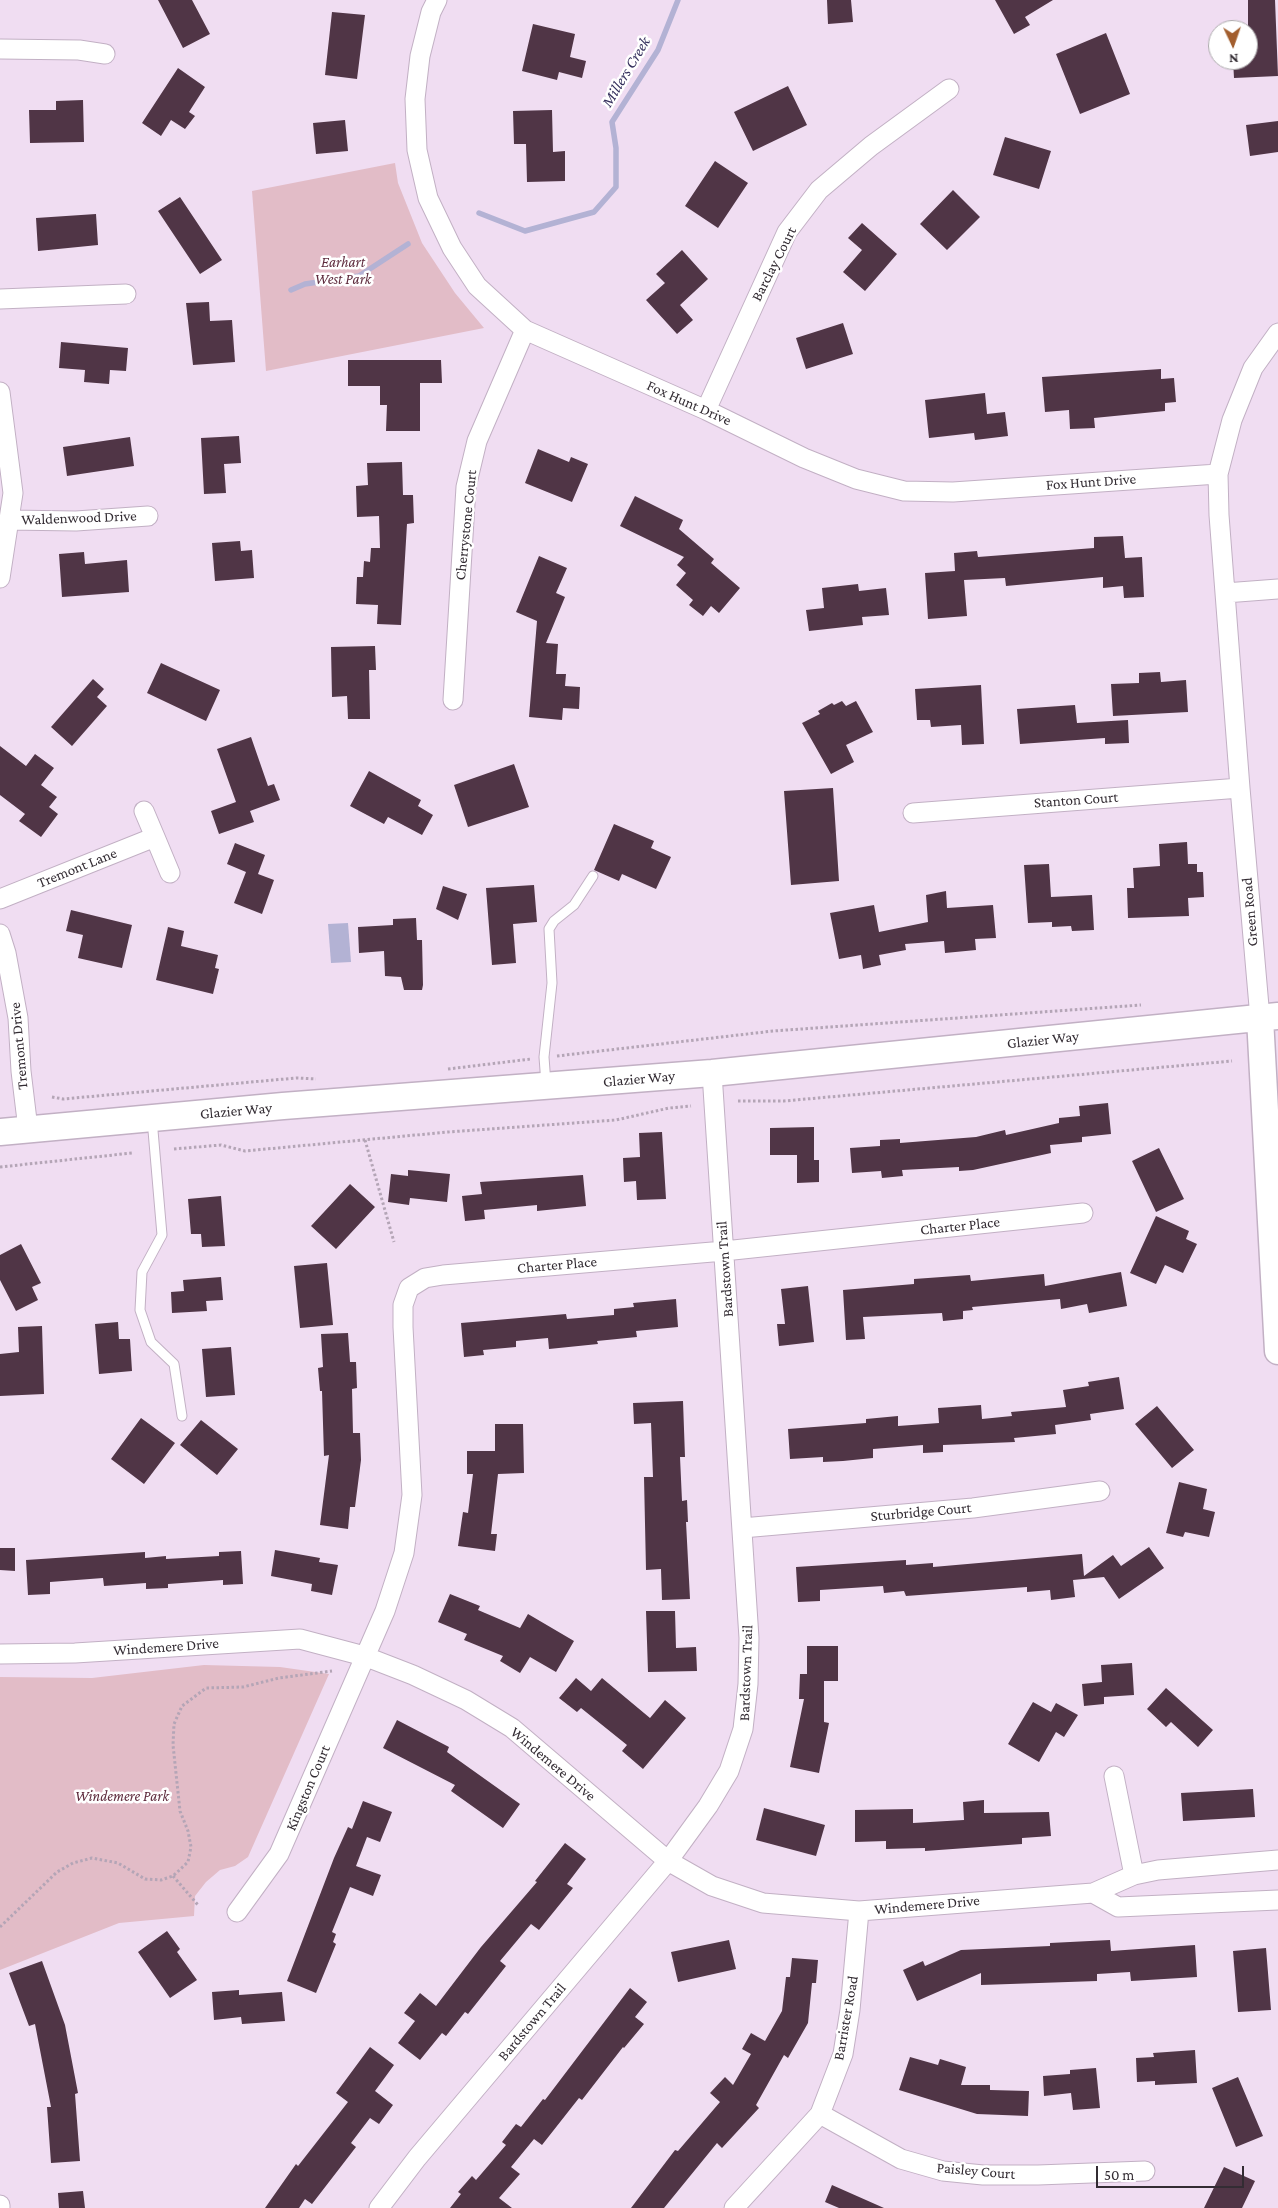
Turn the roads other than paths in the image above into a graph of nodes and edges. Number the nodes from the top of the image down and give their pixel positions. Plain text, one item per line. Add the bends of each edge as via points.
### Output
1 (437, 0) edge
2 (0, 49) edge
3 (105, 54) dead end
4 (949, 89) dead end
5 (126, 294) dead end
6 (0, 299) edge
7 (525, 330) junction
8 (1278, 333) edge
9 (0, 392) edge
10 (706, 410) junction
11 (1218, 474) junction
12 (148, 516) dead end
13 (9, 520) junction
14 (0, 578) edge
15 (1278, 589) edge
16 (1225, 593) junction
17 (452, 700) dead end
18 (1240, 788) junction
19 (144, 811) dead end
20 (912, 812) dead end
21 (155, 837) junction
22 (170, 873) dead end
23 (593, 876) dead end
24 (0, 899) edge
25 (0, 934) edge
26 (1269, 1017) edge
27 (712, 1073) junction
28 (547, 1086) junction
29 (152, 1119) junction
30 (28, 1129) junction
31 (0, 1132) edge
32 (1272, 1149) edge
33 (1083, 1213) dead end
34 (724, 1252) junction
35 (1278, 1351) edge
36 (182, 1416) dead end
37 (1100, 1491) dead end
38 (742, 1528) junction
39 (0, 1654) edge
40 (364, 1656) junction
41 (1114, 1776) dead end
42 (1278, 1860) edge
43 (668, 1861) junction
44 (1134, 1875) junction
45 (1093, 1893) junction
46 (1278, 1900) edge
47 (859, 1911) junction
48 (237, 1912) dead end
49 (820, 2114) junction
50 (1145, 2171) dead end
51 (379, 2208) edge
52 (734, 2208) edge

1 - 7 street, Fox Hunt Drive via 420,56 416,99 417,150 428,198 452,248 477,286
2 - 3 street via 79,50
4 - 10 street, Barclay Court via 870,146 819,190 787,232
5 - 6 street
7 - 10 street, Fox Hunt Drive
7 - 17 street, Cherrystone Court via 477,441 466,487
8 - 11 street, Green Road via 1253,368 1232,420
9 - 13 street, Waldenwood Drive via 13,493
10 - 11 street, Fox Hunt Drive via 804,458 856,479 904,491 953,492
11 - 16 street, Green Road
12 - 13 street, Waldenwood Drive via 76,521
13 - 14 street, Waldenwood Drive
15 - 16 street
16 - 18 street, Green Road
18 - 20 street, Stanton Court
18 - 26 street, Green Road
19 - 21 street
21 - 22 street
21 - 24 street, Tremont Lane
23 - 28 lane via 574,905 549,929 552,982 544,1057
25 - 30 street, Tremont Drive via 18,1018
26 - 27 street, Glazier Way
26 - 32 street, Green Road
27 - 28 street, Glazier Way
27 - 34 street, Bardstown Trail
28 - 29 street, Glazier Way
29 - 30 street, Glazier Way
29 - 36 lane via 162,1235 142,1272 140,1310 151,1342 174,1364
30 - 31 street, Glazier Way
32 - 35 street, Green Road
33 - 34 street, Charter Place
34 - 38 street, Bardstown Trail
34 - 40 street, Charter Place via 443,1275 425,1278 409,1288 403,1305 403,1328 412,1495 404,1553 385,1611
37 - 38 street, Sturbridge Court via 972,1508
38 - 43 street, Bardstown Trail via 749,1638 744,1729 729,1771
39 - 40 street, Windemere Drive via 75,1653 300,1639
40 - 43 street, Windemere Drive via 466,1700 512,1728
40 - 48 street, Kingston Court via 279,1854
41 - 44 street
42 - 44 street, Windemere Drive
43 - 47 street, Windemere Drive via 712,1886 764,1903
43 - 51 street, Bardstown Trail via 417,2158
44 - 45 street, Windemere Drive
45 - 46 street via 1118,1907
45 - 47 street, Windemere Drive
47 - 49 street, Barrister Road via 843,2054
49 - 50 street, Paisley Court via 902,2158 943,2172 1038,2175
49 - 52 street, Barrister Road

